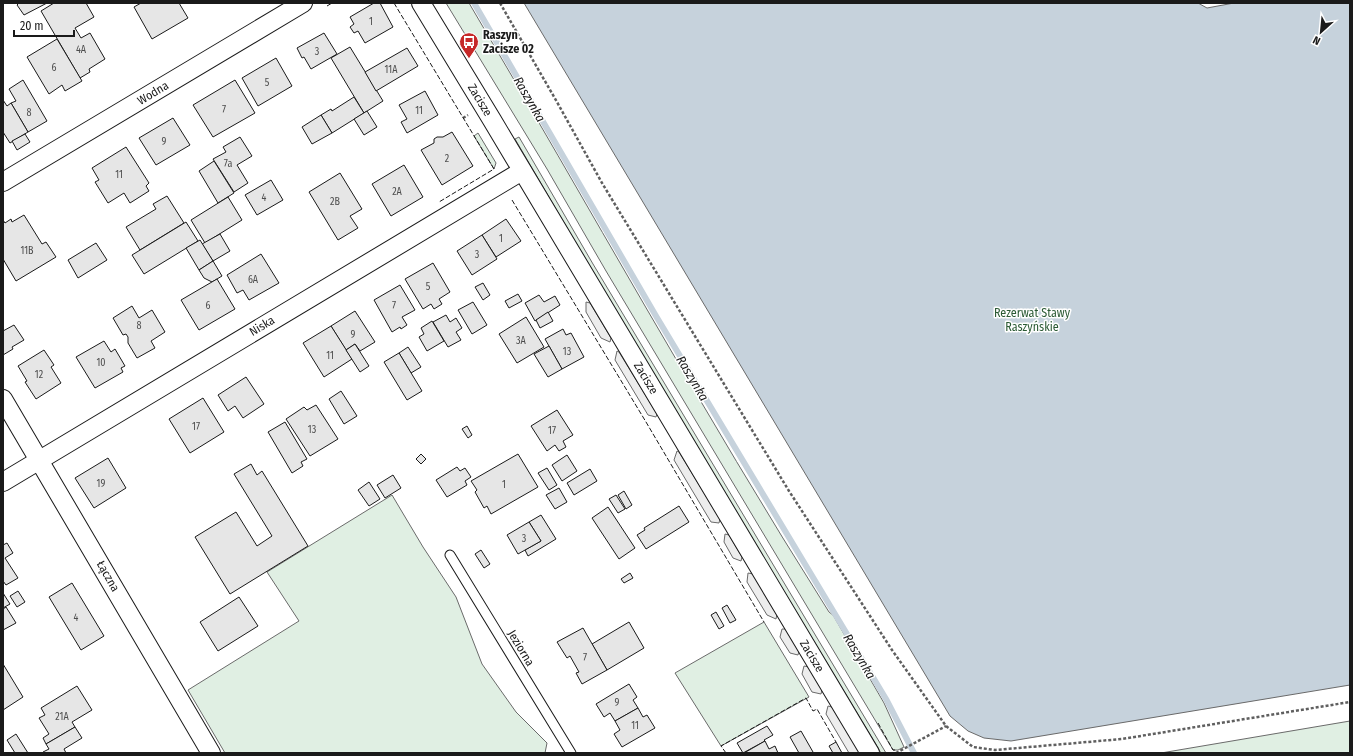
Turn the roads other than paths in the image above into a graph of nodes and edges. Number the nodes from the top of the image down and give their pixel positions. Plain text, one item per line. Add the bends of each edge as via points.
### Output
1 (303, 3) edge
2 (420, 3) edge
3 (522, 171) junction
4 (3, 182) edge
5 (3, 399) edge
6 (40, 460) junction
7 (3, 482) edge
8 (450, 555) dead end
9 (212, 753) edge
10 (571, 753) edge
11 (870, 753) edge

1 - 4 street, Wodna
2 - 3 street, Zacisze
3 - 6 street, Niska
3 - 11 street, Zacisze
5 - 6 street, Łączna
6 - 7 street, Niska
6 - 9 street, Łączna
8 - 10 lane, Jeziorna

